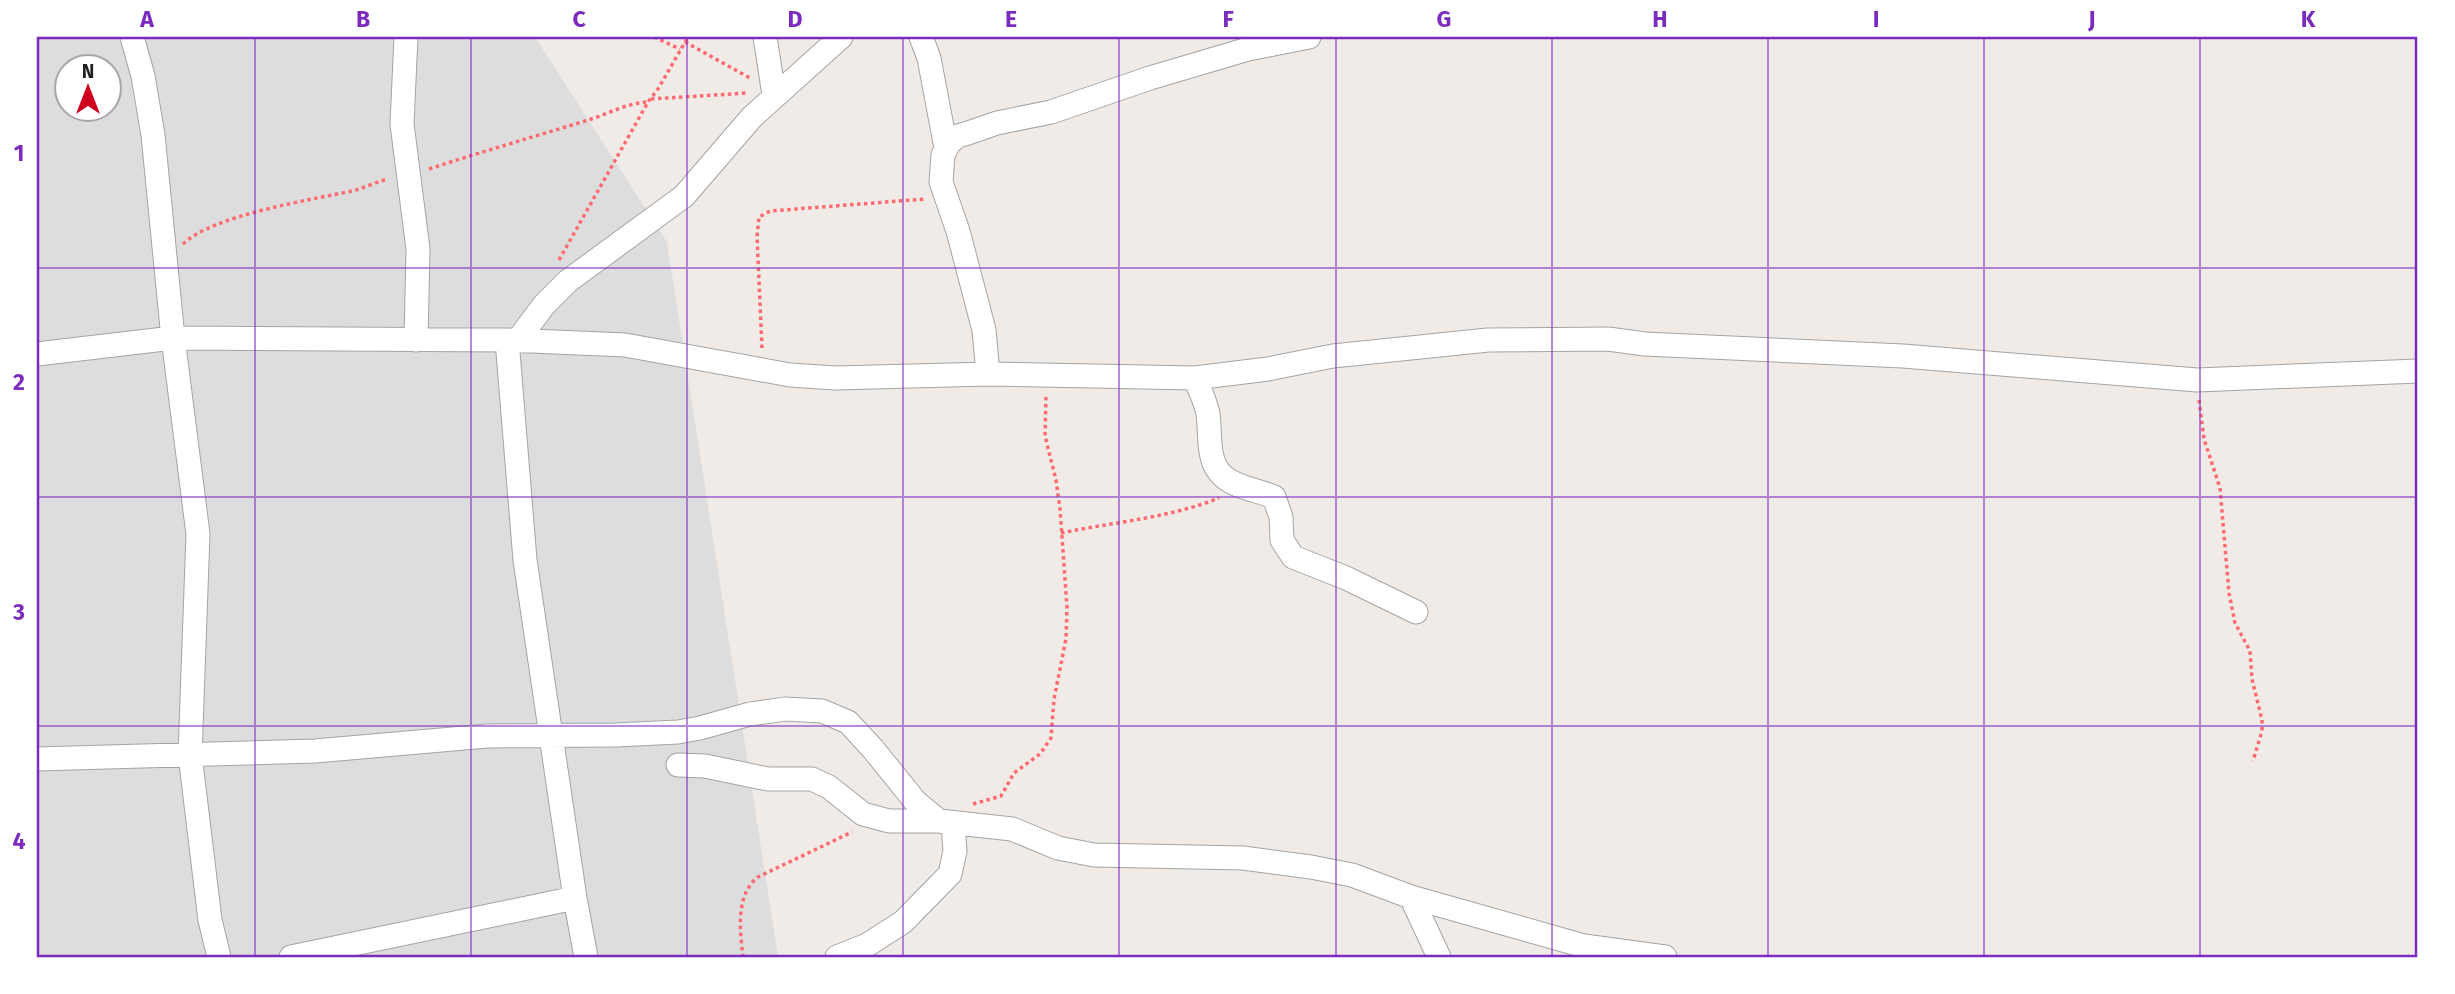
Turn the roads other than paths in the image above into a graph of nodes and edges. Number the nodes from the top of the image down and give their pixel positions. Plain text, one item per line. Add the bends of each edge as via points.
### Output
1 (132, 37) edge
2 (406, 37) edge
3 (765, 37) edge
4 (841, 37) edge
5 (921, 37) edge
6 (1310, 37) edge
7 (769, 88) junction
8 (946, 148) junction
9 (173, 338) junction
10 (416, 340) junction
11 (512, 341) junction
12 (37, 354) edge
13 (2418, 371) edge
14 (988, 374) junction
15 (1195, 378) junction
16 (1416, 612) dead end
17 (552, 735) junction
18 (190, 755) junction
19 (37, 758) edge
20 (678, 765) dead end
21 (946, 823) junction
22 (1410, 897) junction
23 (575, 898) junction
24 (1584, 946) junction
25 (219, 957) edge
26 (291, 957) edge
27 (586, 957) edge
28 (837, 957) edge
29 (1439, 957) edge
30 (1556, 957) edge
31 (1665, 957) edge

1 - 9 street via 153,135
2 - 10 street via 402,124 418,249
3 - 7 street
4 - 7 street
5 - 8 street
6 - 8 street via 1248,49 1051,112 958,136
7 - 11 street via 752,117 684,196 568,281
8 - 14 street via 941,182 984,330
9 - 10 street
9 - 12 street
9 - 18 street via 198,534
10 - 11 street
11 - 14 street via 625,345 836,378
11 - 17 street via 525,560
13 - 15 street via 2197,380 1903,356 1549,338 1344,355
14 - 15 street
15 - 16 street via 1208,411 1216,467 1232,482 1273,497 1281,517 1282,540 1293,557
17 - 18 street
17 - 21 street via 678,732 750,714 785,709 822,711 848,722 915,801
17 - 23 street
18 - 19 street
18 - 25 street via 208,907
20 - 21 street via 768,779 811,779 863,814 889,821
21 - 22 street via 1012,829 1058,848 1094,855 1243,858 1311,867 1352,875
21 - 28 street via 955,852 950,874 903,922
22 - 24 street
22 - 29 street
23 - 26 street
23 - 27 street
24 - 30 street
24 - 31 street

